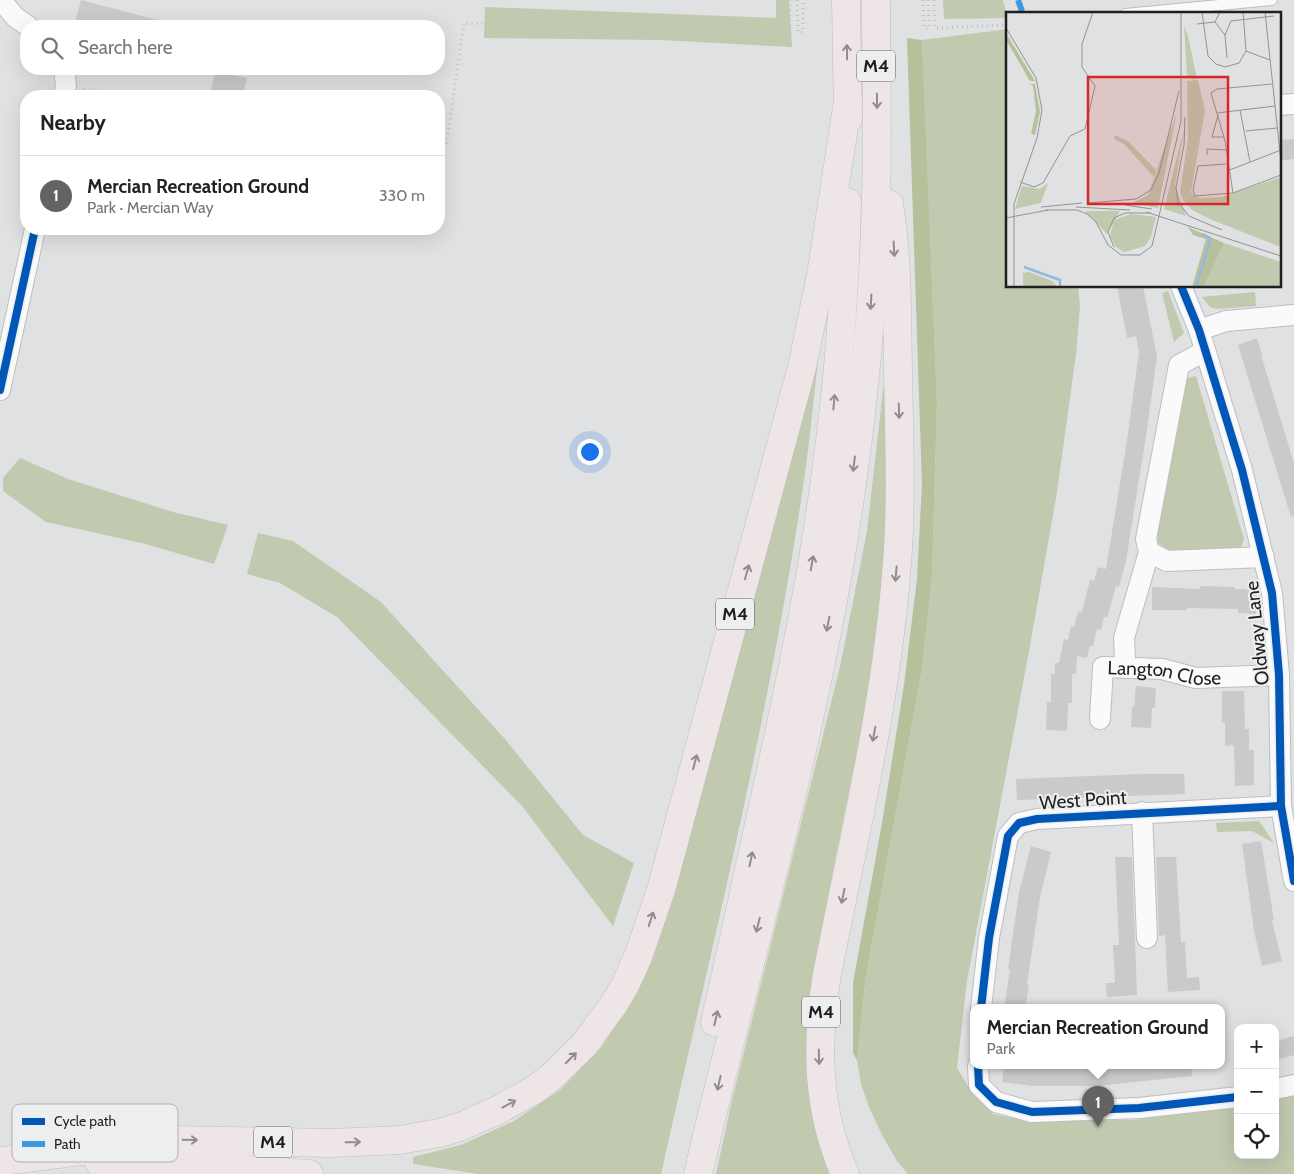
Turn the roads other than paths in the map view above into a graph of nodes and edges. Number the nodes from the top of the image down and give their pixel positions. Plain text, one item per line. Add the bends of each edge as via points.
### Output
1 (2, 0) edge
2 (846, 0) edge
3 (876, 0) edge
4 (1272, 0) edge
5 (1146, 12) edge
6 (20, 20) edge
7 (848, 100) junction
8 (877, 131) junction
9 (34, 235) edge
10 (1181, 288) edge
11 (1294, 315) edge
12 (1199, 330) junction
13 (1205, 351) junction
14 (0, 390) edge
15 (1149, 552) junction
16 (1264, 557) junction
17 (1125, 657) dead end
18 (1279, 675) junction
19 (1100, 719) dead end
20 (1281, 806) junction
21 (1142, 812) junction
22 (1293, 874) edge
23 (1147, 938) dead end
24 (980, 1004) edge
25 (978, 1075) edge
26 (1294, 1085) edge
27 (1279, 1088) edge
28 (1234, 1097) edge
29 (178, 1140) edge
30 (117, 1162) edge
31 (691, 1164) edge
32 (309, 1174) edge
33 (845, 1174) edge

1 - 6 street
7 -> 2 highway, M4
3 -> 8 highway, M4
4 - 5 lane
29 -> 7 highway, M4 via 359,1142 400,1140 437,1133 478,1119 518,1100 549,1079 584,1045 614,1004 638,957 661,890 802,367 821,275
31 -> 7 highway, M4 via 787,697 822,499 845,271
8 -> 31 highway, M4 via 869,334 839,566 791,793
8 -> 33 highway, M4 via 893,231 900,496 897,569 887,655 821,1012 820,1065 824,1111
9 - 14 street
10 - 12 street, Oldway Lane
11 - 12 street via 1226,321
12 - 13 street, Oldway Lane
13 - 15 street via 1179,365 1146,539
13 - 16 street, Oldway Lane via 1242,470
15 - 16 street, Oldway Lane via 1167,562
15 - 17 street via 1124,638
16 - 18 street, Oldway Lane via 1272,592
18 - 19 street, Langton Close via 1196,678 1162,669 1103,667
18 - 20 street, Oldway Lane
20 - 21 street, West Point
20 - 22 street, Oldway Lane
21 - 23 street
21 - 24 street, West Point via 1037,819 1019,823 1008,836 988,938
25 - 28 street via 996,1102 1032,1112 1139,1108
26 - 27 street
30 - 32 highway, M4

